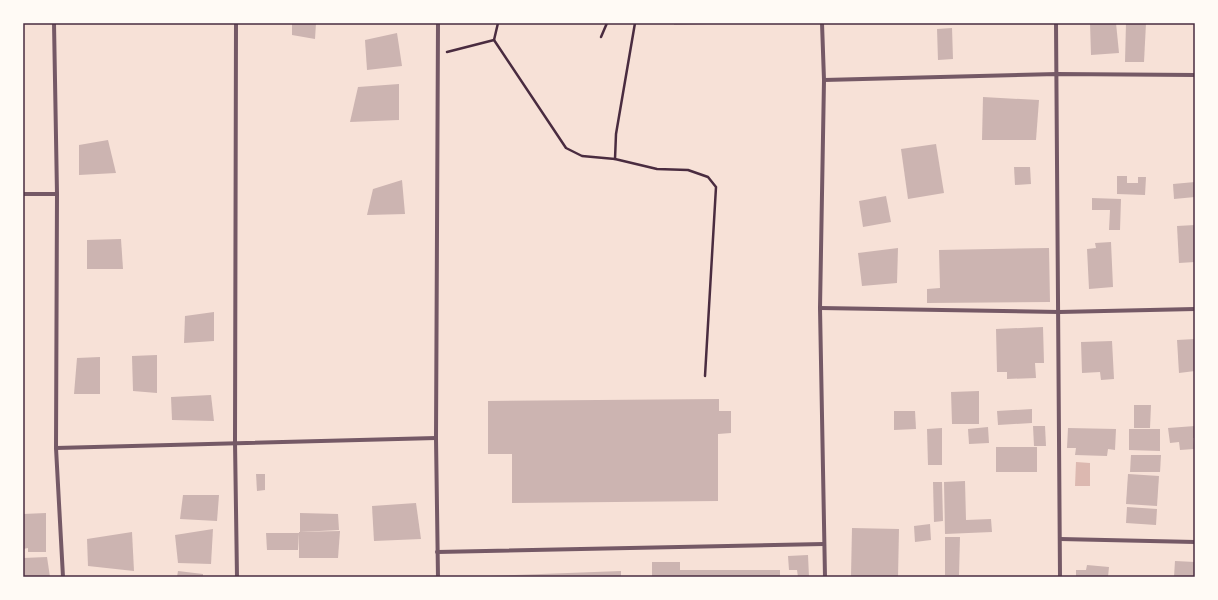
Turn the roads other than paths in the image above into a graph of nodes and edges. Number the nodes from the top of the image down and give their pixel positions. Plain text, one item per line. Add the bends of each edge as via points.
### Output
1 (54, 23) edge
2 (236, 23) edge
3 (438, 23) edge
4 (822, 23) edge
5 (1056, 23) edge
6 (1057, 74) junction
7 (1195, 75) edge
8 (824, 80) junction
9 (23, 194) edge
10 (57, 194) junction
11 (820, 308) junction
12 (1195, 309) edge
13 (1059, 312) junction
14 (436, 438) junction
15 (235, 442) junction
16 (56, 448) junction
17 (1060, 539) junction
18 (1195, 542) edge
19 (824, 544) junction
20 (437, 552) junction
21 (63, 577) edge
22 (238, 577) edge
23 (438, 577) edge
24 (825, 577) edge
25 (1060, 577) edge

1 - 10 street
2 - 15 street
3 - 14 street
4 - 8 street
5 - 6 street
6 - 7 street
6 - 8 street
6 - 13 street
8 - 11 street
9 - 10 street
10 - 16 street
11 - 13 street
11 - 19 street
12 - 13 street
13 - 17 street
14 - 15 street
14 - 20 street
15 - 16 street
15 - 22 street
16 - 21 street
17 - 18 street
17 - 25 street
19 - 20 street
19 - 24 street
20 - 23 street

